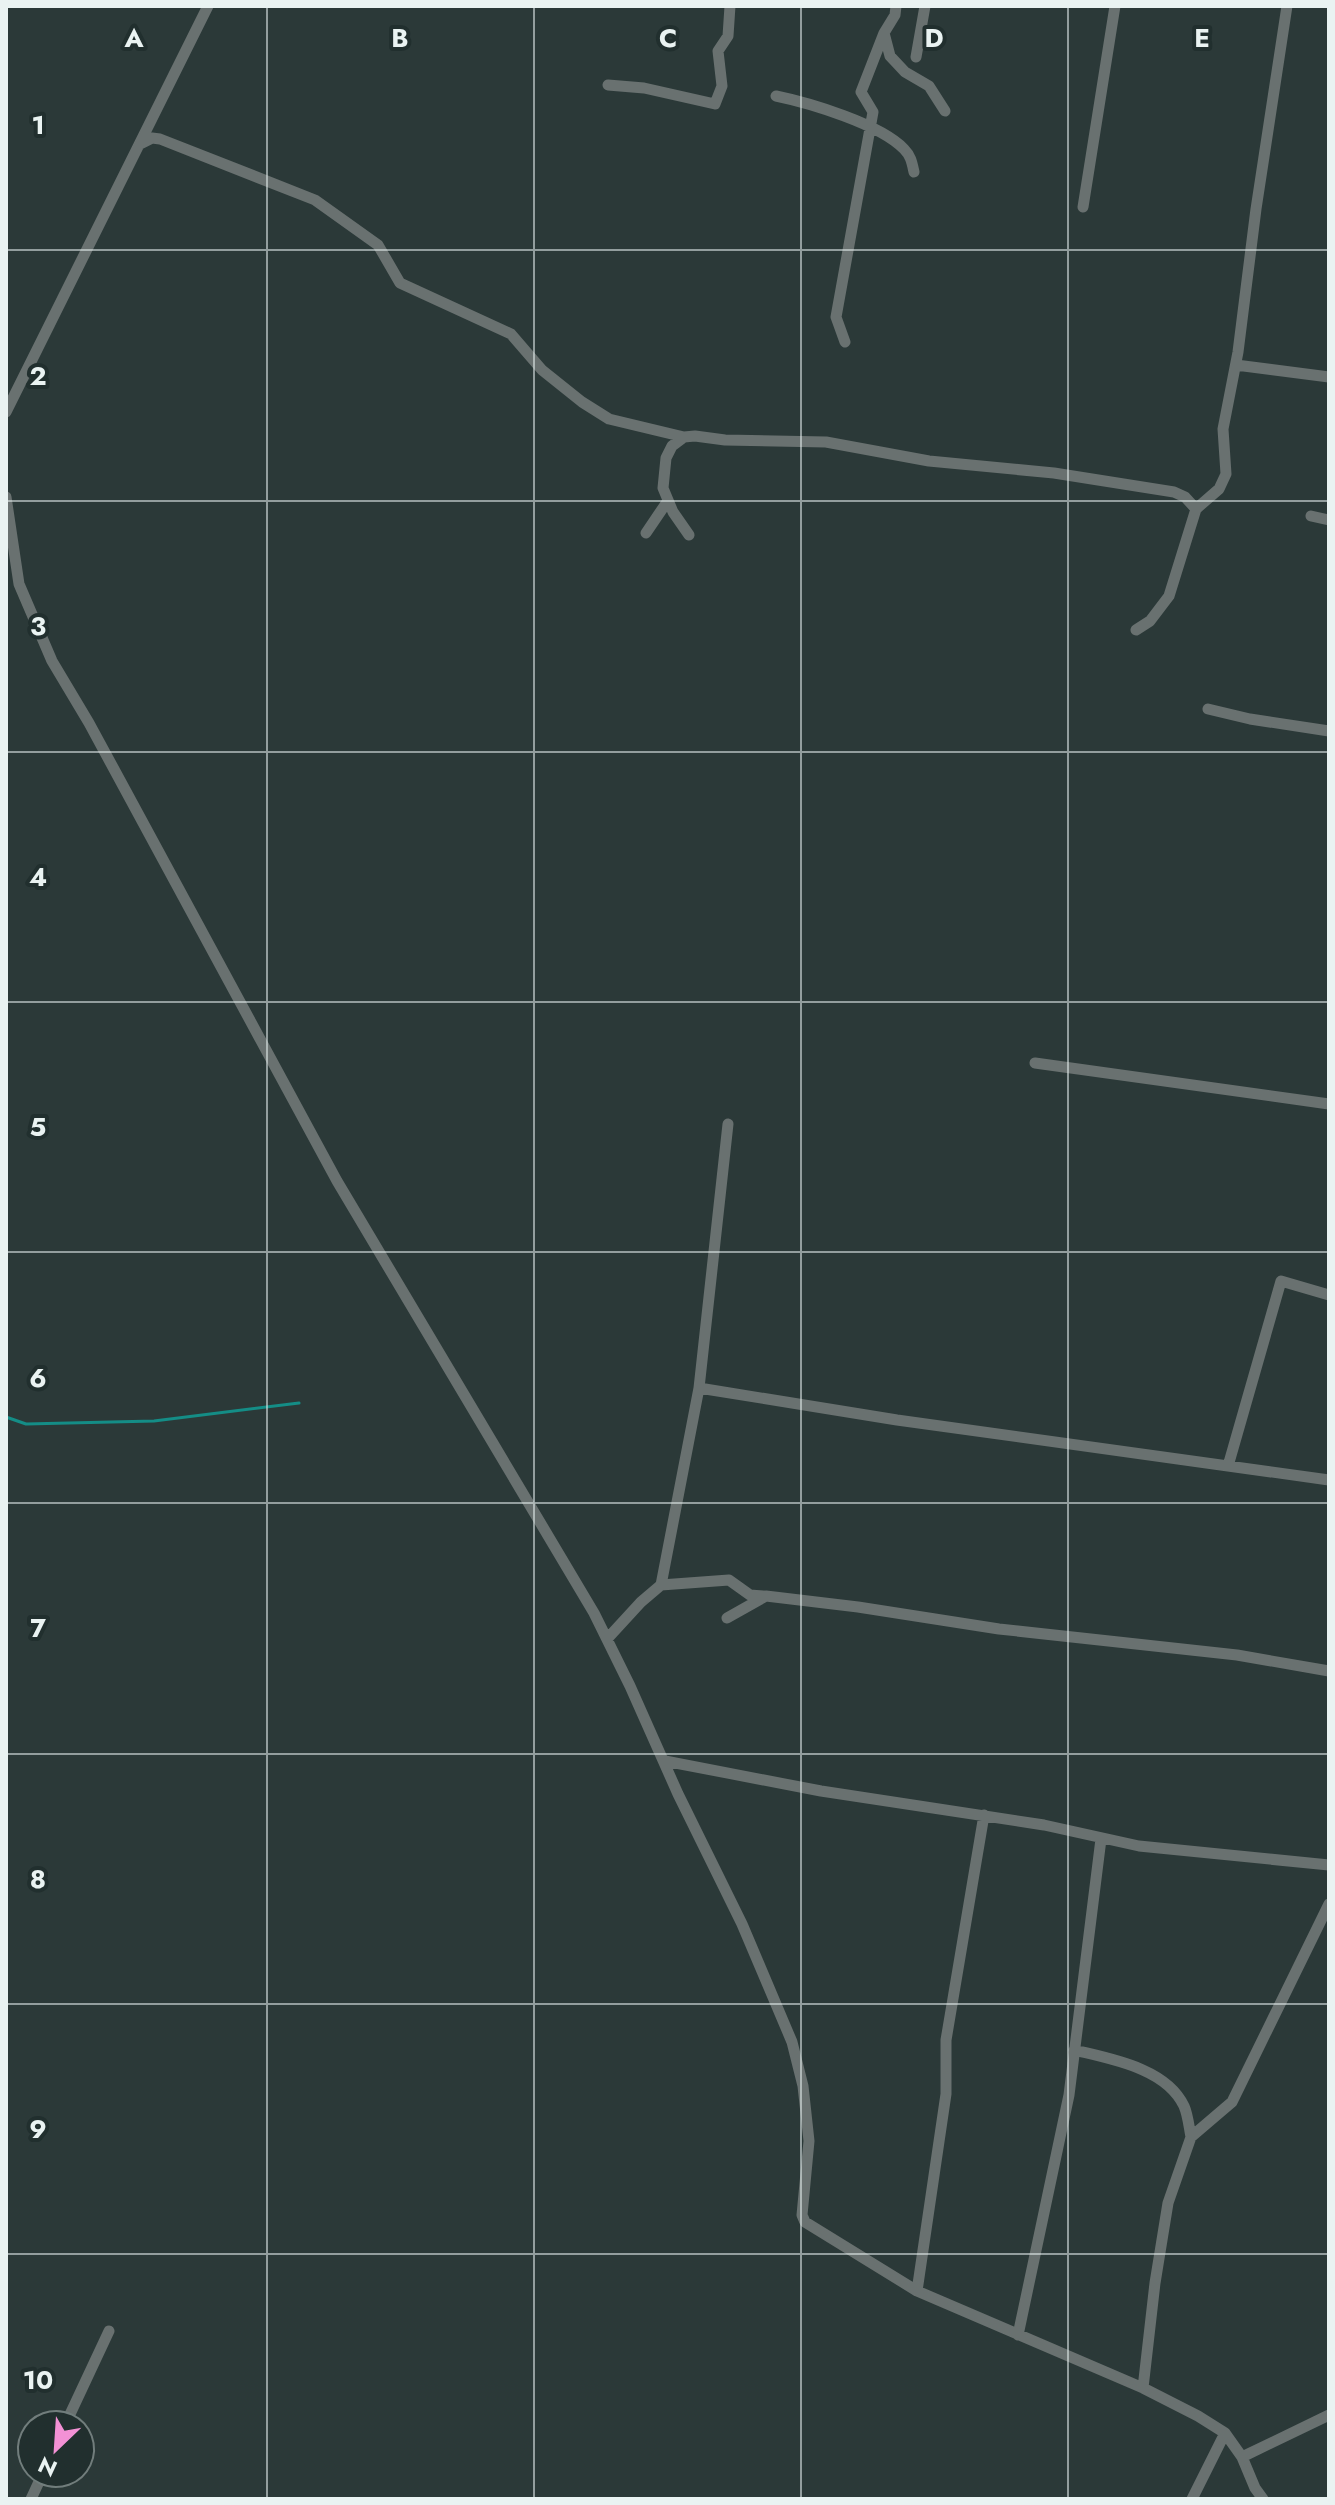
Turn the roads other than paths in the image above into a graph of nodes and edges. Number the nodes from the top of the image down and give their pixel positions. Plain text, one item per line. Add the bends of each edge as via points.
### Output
1 (208, 6) edge
2 (730, 6) edge
3 (896, 6) edge
4 (925, 6) edge
5 (1115, 6) edge
6 (1287, 6) edge
7 (884, 33) junction
8 (916, 57) dead end
9 (608, 85) dead end
10 (776, 96) dead end
11 (945, 111) dead end
12 (870, 127) junction
13 (140, 144) junction
14 (914, 172) dead end
15 (1083, 207) dead end
16 (845, 342) dead end
17 (1236, 365) junction
18 (1329, 377) edge
19 (6, 412) edge
20 (684, 437) junction
21 (6, 497) edge
22 (667, 502) junction
23 (1196, 509) junction
24 (1311, 516) dead end
25 (1329, 520) edge
26 (646, 533) dead end
27 (689, 535) dead end
28 (1136, 630) dead end
29 (1208, 709) dead end
30 (1329, 731) edge
31 (1035, 1063) dead end
32 (1329, 1104) edge
33 (728, 1124) dead end
34 (1329, 1295) edge
35 (699, 1388) junction
36 (1228, 1466) junction
37 (1329, 1480) edge
38 (661, 1585) junction
39 (766, 1596) junction
40 (727, 1618) dead end
41 (607, 1639) junction
42 (1329, 1671) edge
43 (665, 1761) junction
44 (984, 1815) junction
45 (1101, 1839) junction
46 (1329, 1865) edge
47 (1329, 1904) edge
48 (1074, 2050) junction
49 (1191, 2137) junction
50 (917, 2291) junction
51 (109, 2331) dead end
52 (1018, 2335) junction
53 (1143, 2388) junction
54 (72, 2409) edge
55 (1329, 2415) edge
56 (1225, 2433) junction
57 (1242, 2457) junction
58 (1192, 2499) edge
59 (1263, 2499) edge

1 - 13 street
2 - 9 street via 728,36 718,51 722,86 715,104
3 - 7 street
4 - 8 street
5 - 15 street
6 - 17 street
7 - 11 street via 890,56 929,86
7 - 12 street via 861,92 873,112
10 - 12 street
12 - 14 street via 903,148
12 - 16 street via 836,317
13 - 19 street
13 - 20 street via 160,139 315,200 378,245 400,283 511,334 542,370 582,402 609,419
17 - 18 street
17 - 23 street via 1223,429 1226,474 1219,489
20 - 22 street via 666,458
20 - 23 street via 826,442 963,466 1054,473 1174,492
21 - 41 street via 19,584 52,661 337,1181
22 - 26 street
22 - 27 street
23 - 28 street via 1169,596
24 - 25 street
29 - 30 street
31 - 32 street
33 - 35 street
34 - 36 street via 1281,1281
35 - 36 street
35 - 38 street
36 - 37 street
38 - 39 street via 729,1580 750,1595
38 - 41 street
39 - 40 street
39 - 42 street
41 - 43 street
43 - 44 street
43 - 50 street via 792,2042 809,2141 805,2222
44 - 45 street
44 - 50 street via 946,2040 946,2094
45 - 46 street
45 - 48 street
47 - 49 street via 1232,2102
48 - 49 street via 1121,2062 1175,2091
48 - 52 street
49 - 53 street via 1168,2203
50 - 52 street
51 - 54 street
52 - 53 street
53 - 56 street
55 - 57 street
56 - 57 street
56 - 58 street
57 - 59 street

